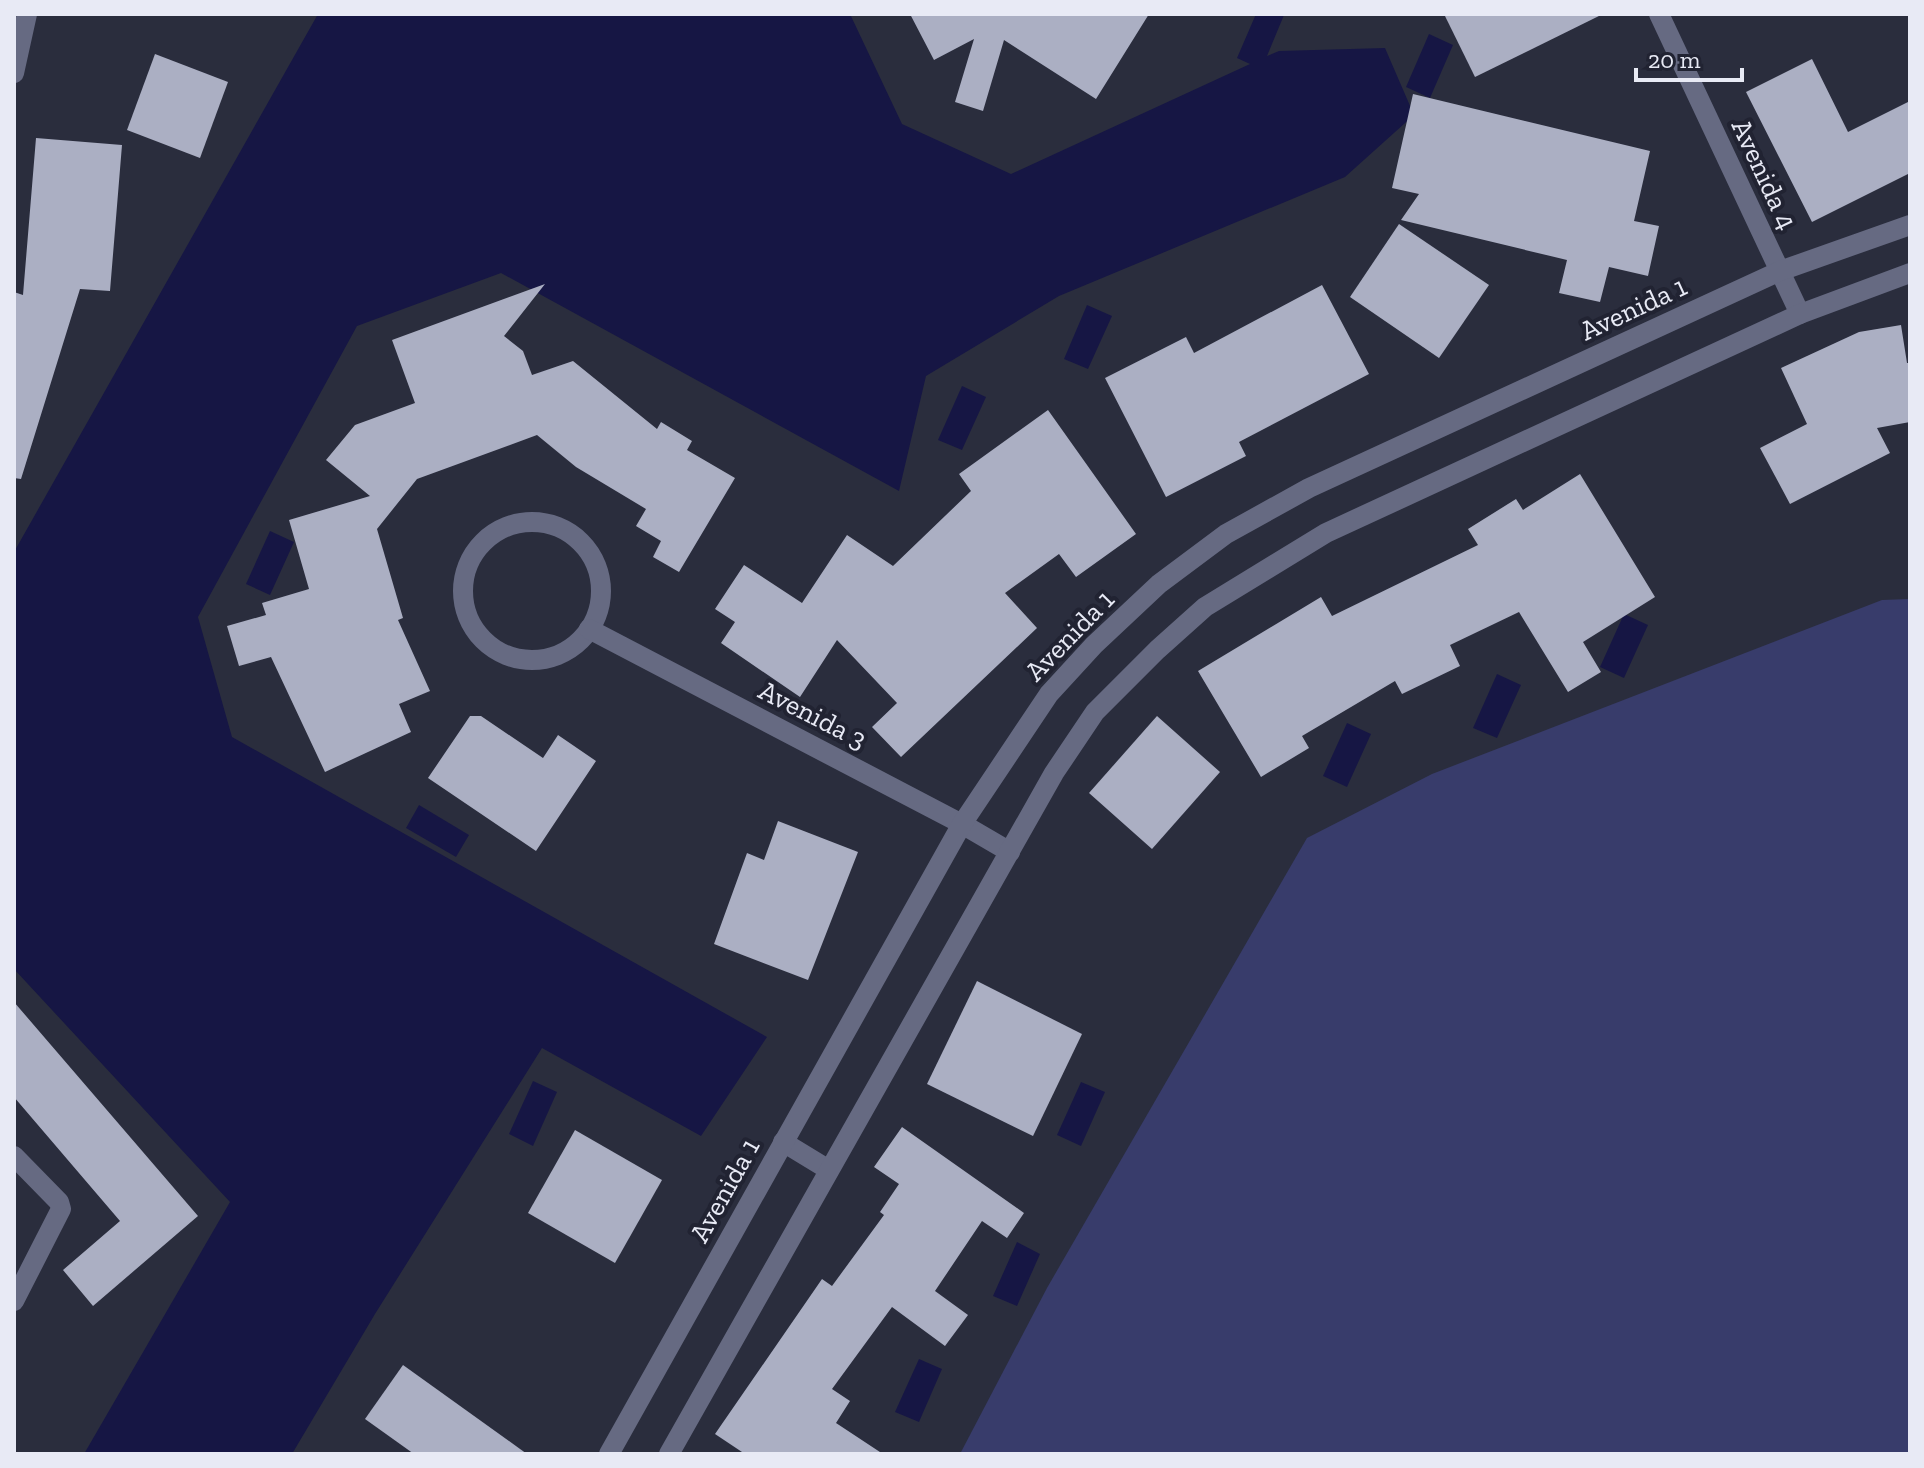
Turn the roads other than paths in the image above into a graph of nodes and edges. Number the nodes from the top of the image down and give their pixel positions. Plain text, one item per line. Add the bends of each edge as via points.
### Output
1 (27, 14) edge
2 (1659, 14) edge
3 (14, 73) edge
4 (1910, 225) edge
5 (1780, 271) junction
6 (1910, 273) edge
7 (1800, 314) junction
8 (589, 629) junction
9 (962, 824) junction
10 (1010, 852) junction
11 (783, 1142) junction
12 (14, 1156) edge
13 (829, 1170) junction
14 (15, 1298) edge
15 (609, 1454) edge
16 (669, 1454) edge

1 - 3 street
2 - 5 street, Avenida 4
4 - 5 street, Avenida 1
5 - 7 street, Avenida 4
5 - 9 street, Avenida 1 via 1309,488 1226,534 1159,584 1049,694
6 - 7 street
7 - 10 street via 1326,533 1205,607 1095,712
8 - 8 street via 601,592 598,573 578,539 543,523 524,522 488,537 475,552 463,589 466,609 480,634 502,653 531,659 559,654
8 - 9 street, Avenida 3
9 - 10 street, Avenida 3
9 - 11 street, Avenida 1
10 - 13 street
11 - 13 street
11 - 15 street, Avenida 1
12 - 14 street via 61,1209
13 - 16 street

